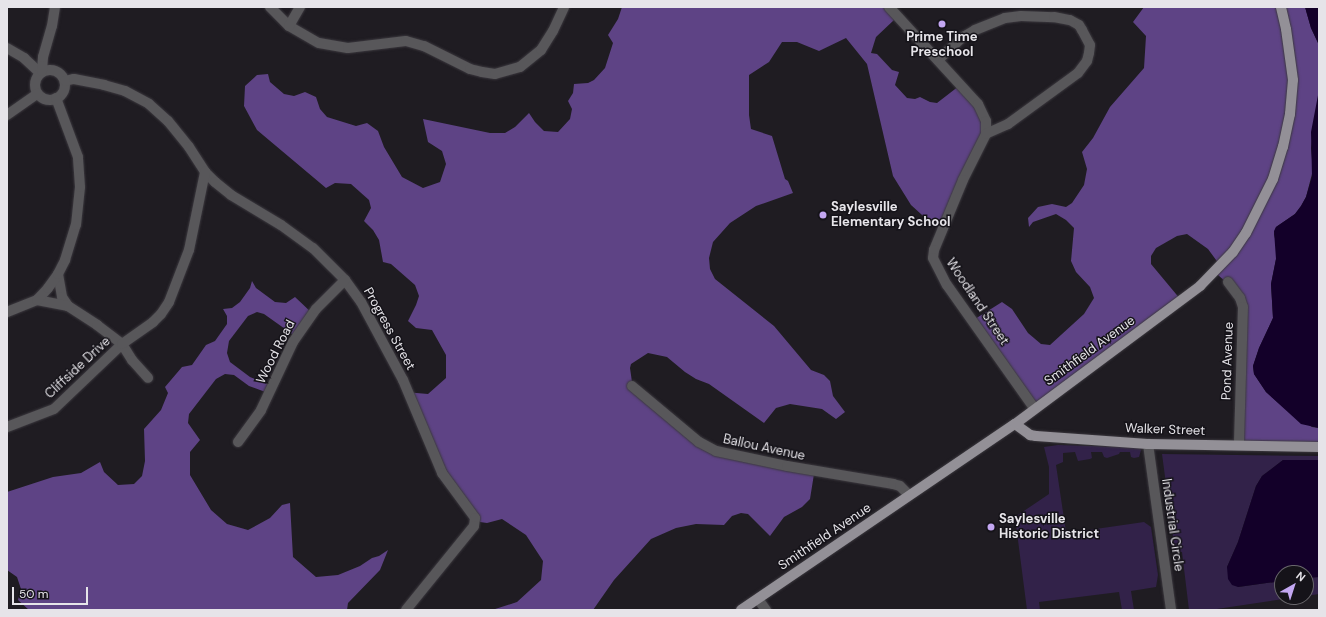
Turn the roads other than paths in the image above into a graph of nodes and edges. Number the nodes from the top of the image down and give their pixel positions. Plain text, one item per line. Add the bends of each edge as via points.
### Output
1 (55, 7) edge
2 (270, 7) edge
3 (300, 7) edge
4 (564, 7) edge
5 (889, 7) edge
6 (1281, 7) edge
7 (289, 26) junction
8 (7, 48) edge
9 (938, 60) junction
10 (41, 72) junction
11 (65, 81) junction
12 (37, 94) junction
13 (56, 98) junction
14 (7, 115) edge
15 (986, 134) junction
16 (205, 172) junction
17 (58, 274) junction
18 (345, 280) junction
19 (1228, 282) dead end
20 (37, 300) junction
21 (68, 306) junction
22 (7, 312) edge
23 (122, 344) junction
24 (148, 378) dead end
25 (632, 386) dead end
26 (1034, 408) junction
27 (1016, 424) junction
28 (7, 427) edge
29 (238, 442) dead end
30 (1148, 444) junction
31 (1238, 445) junction
32 (1319, 447) edge
33 (909, 495) junction
34 (758, 599) junction
35 (406, 610) edge
36 (741, 610) edge
37 (766, 610) edge
38 (1171, 610) edge

1 - 10 street
2 - 7 street
3 - 7 street
4 - 7 street via 554,31 541,50 520,67 495,74 470,69 424,46 406,41 354,47 333,46 308,39
5 - 9 street
6 - 26 main road, Smithfield Avenue via 1293,80 1290,114 1273,179 1246,233 1233,252 1200,286
8 - 10 street
9 - 15 street via 978,104 986,121
9 - 15 street via 963,37 1005,18 1054,17 1070,20 1082,30 1090,45 1087,61 1078,73 1008,124
10 - 11 street via 50,70 60,73
10 - 12 street via 35,82
11 - 13 street via 65,87
11 - 16 street, Progress Street via 74,79 104,85 125,91 149,104 171,125
12 - 13 street via 48,100
12 - 14 street
13 - 17 street via 78,157 80,187 76,225
15 - 26 street, Woodland Street via 963,180 933,258 948,285
16 - 18 street, Progress Street via 231,195 313,248
16 - 23 street, Cliffside Drive via 189,250 169,302 153,322
17 - 20 street
17 - 21 street via 62,297
18 - 29 street, Wood Road via 316,309 293,342 261,410
18 - 35 street, Progress Street via 374,323 408,391 442,473 475,518 474,526
19 - 31 street, Pond Avenue via 1240,298 1243,307
20 - 21 street
20 - 22 street
21 - 23 street
23 - 24 street
23 - 28 street, Cliffside Drive via 54,409
25 - 33 street, Ballou Avenue via 699,442 716,451 893,484 900,486
26 - 27 main road, Smithfield Avenue
27 - 30 main road, Walker Street via 1030,435
27 - 33 main road, Smithfield Avenue
30 - 31 main road, Walker Street
30 - 38 street, Industrial Circle
31 - 32 main road, Walker Street
33 - 34 main road, Smithfield Avenue
34 - 36 main road, Smithfield Avenue
34 - 37 street

